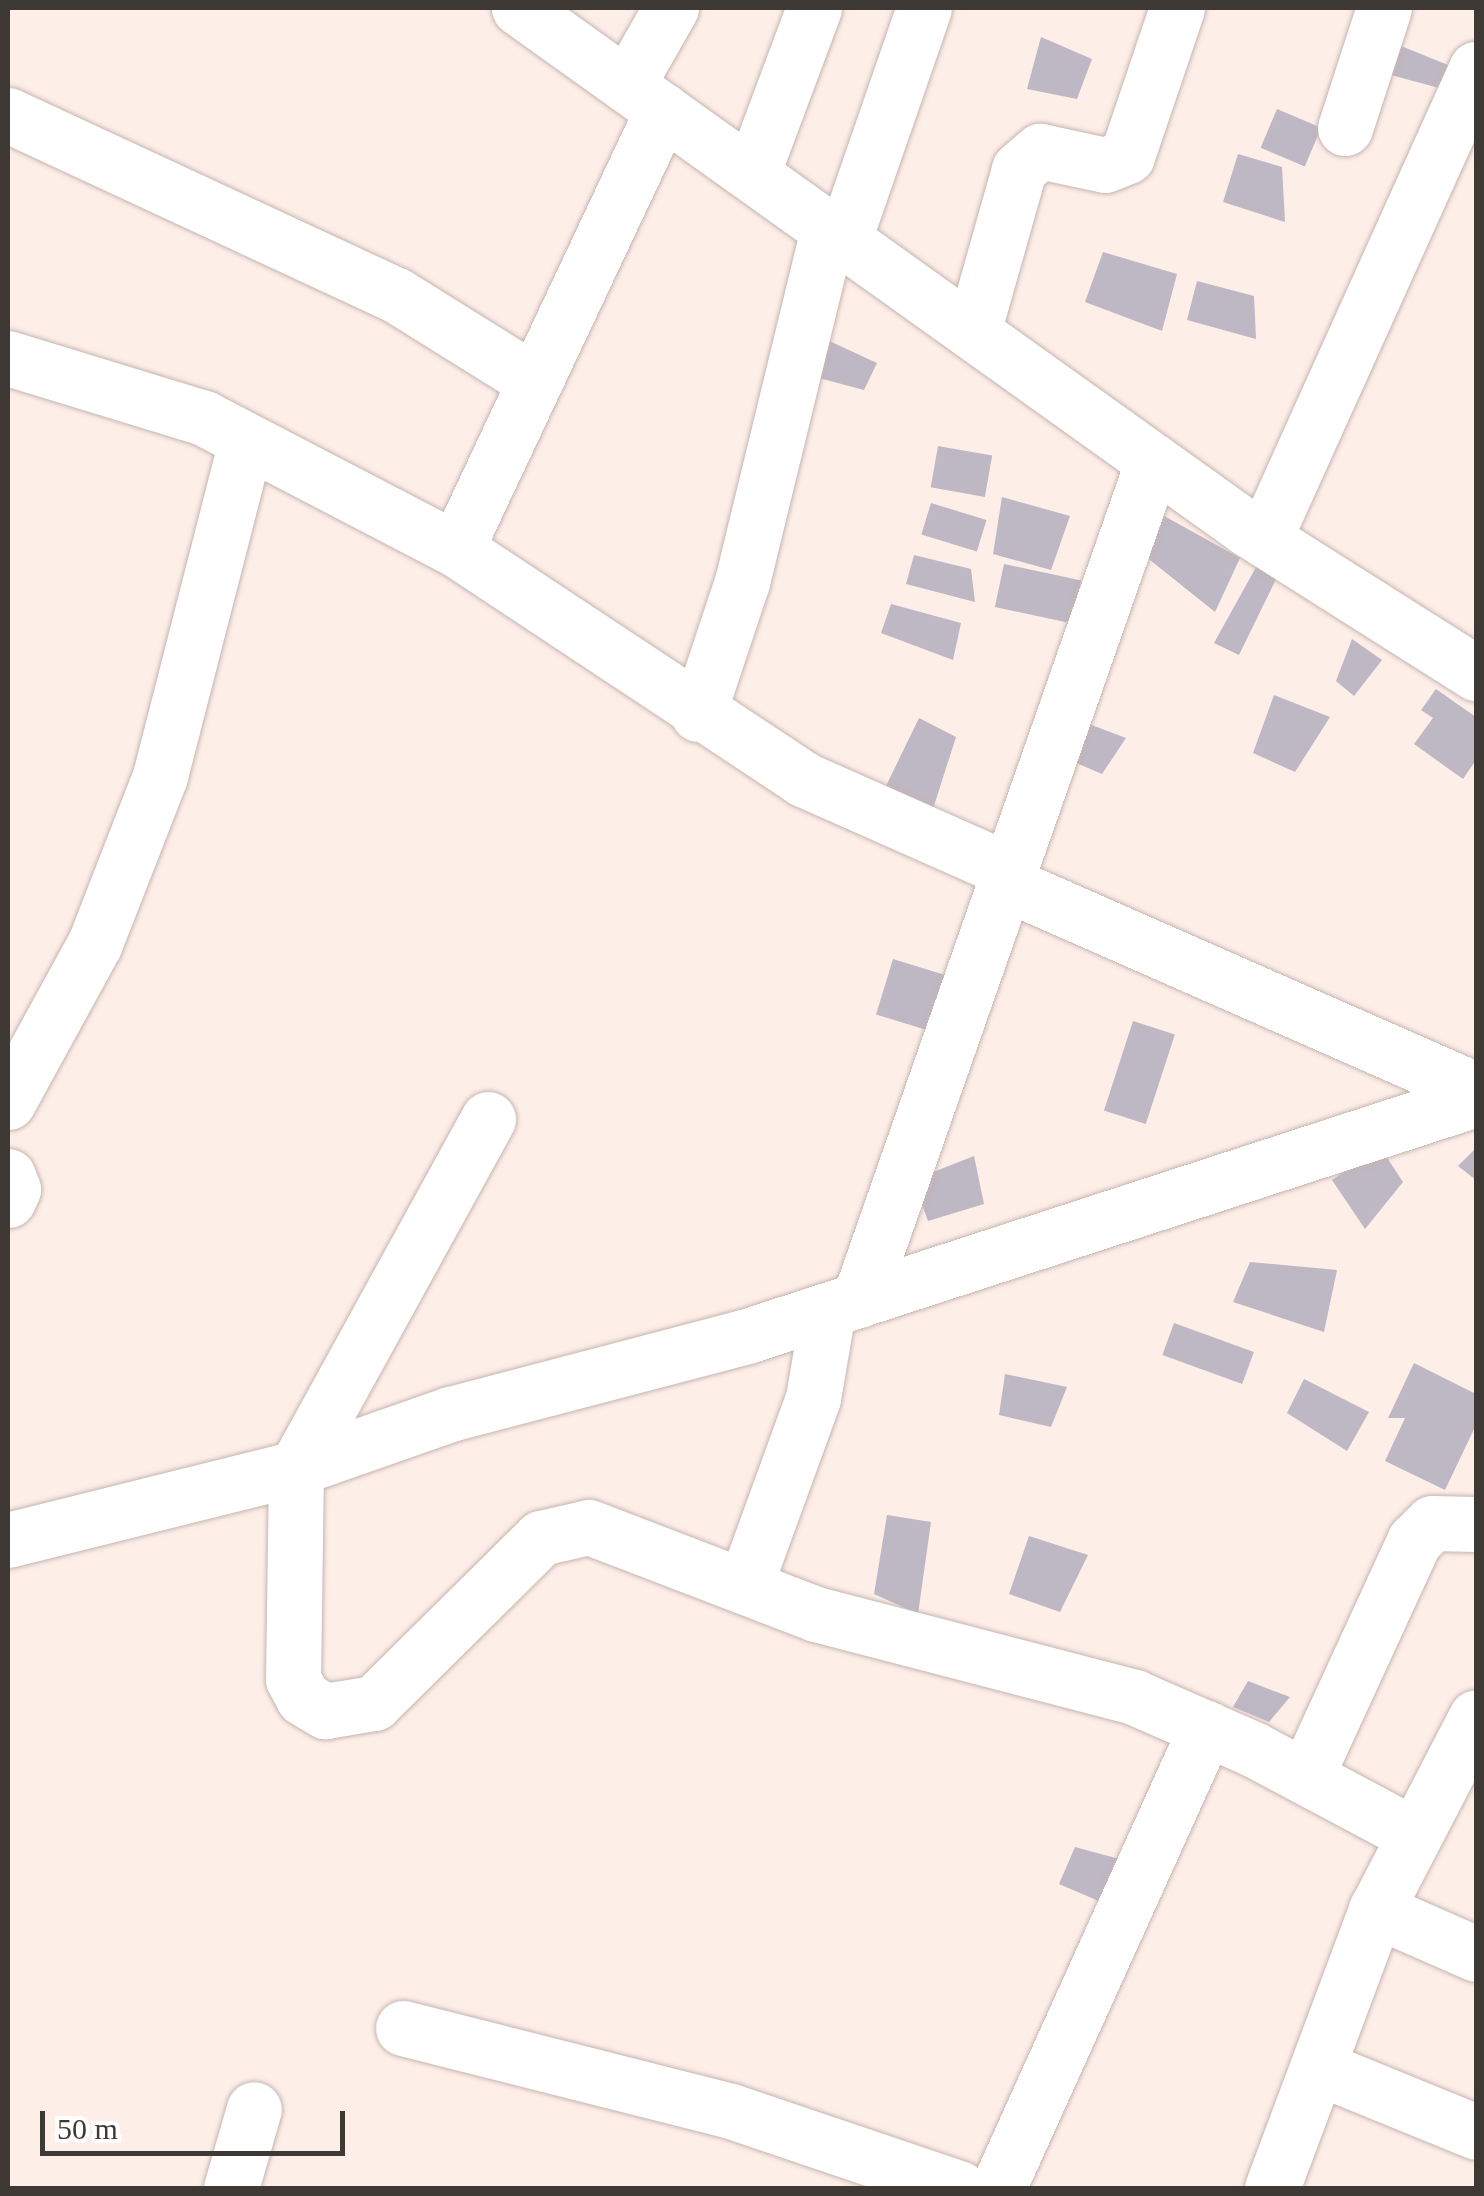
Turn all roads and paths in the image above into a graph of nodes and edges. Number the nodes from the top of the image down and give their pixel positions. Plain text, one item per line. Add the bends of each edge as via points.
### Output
1 (520, 8) edge
2 (671, 8) edge
3 (814, 8) edge
4 (924, 8) edge
5 (1177, 8) edge
6 (1384, 8) edge
7 (1476, 68) edge
8 (645, 97) junction
9 (8, 115) edge
10 (1345, 128) dead end
11 (752, 174) junction
12 (836, 234) junction
13 (973, 332) junction
14 (8, 358) edge
15 (534, 382) junction
16 (246, 441) junction
17 (1154, 461) junction
18 (1264, 539) junction
19 (456, 549) junction
20 (1476, 673) edge
21 (698, 714) junction
22 (1006, 876) junction
23 (1476, 1090) edge
24 (1476, 1099) edge
25 (8, 1102) edge
26 (488, 1119) dead end
27 (8, 1176) edge
28 (8, 1200) edge
29 (844, 1305) junction
30 (296, 1468) junction
31 (1476, 1524) edge
32 (8, 1540) edge
33 (745, 1585) junction
34 (1476, 1716) edge
35 (1206, 1728) junction
36 (1306, 1776) junction
37 (1462, 1783) edge
38 (1415, 1835) junction
39 (1376, 1910) junction
40 (1476, 1954) edge
41 (404, 2028) dead end
42 (1322, 2068) junction
43 (254, 2109) dead end
44 (1476, 2132) edge
45 (230, 2188) edge
46 (959, 2188) edge
47 (998, 2188) edge
48 (1272, 2188) edge

1 - 8 street
2 - 8 street
3 - 11 street
4 - 12 street
5 - 13 street via 1127,156 1105,166 1040,151 1019,169
6 - 10 street
7 - 18 street
8 - 11 street
8 - 15 street
9 - 15 street via 396,295
11 - 12 street
12 - 13 street
12 - 21 street via 742,582
13 - 17 street
14 - 16 street via 161,400
15 - 19 street
16 - 19 street
16 - 25 street via 160,776 95,942
17 - 18 street
17 - 22 street
18 - 20 street
19 - 21 street
21 - 22 street via 803,779
22 - 23 street
22 - 29 street
24 - 29 street
26 - 30 street
27 - 28 street via 14,1189
29 - 30 street via 450,1414
29 - 33 street
30 - 32 street
30 - 33 street via 293,1679 303,1698 325,1711 374,1704 542,1538 562,1528 589,1527 642,1542
31 - 36 street via 1432,1523 1414,1540
33 - 35 street via 816,1614 1134,1698
34 - 37 street
35 - 36 street
35 - 47 street
36 - 38 street
37 - 38 street
38 - 39 street
39 - 40 street
39 - 42 street
41 - 46 street via 731,2111
42 - 44 street
42 - 48 street
43 - 45 street

